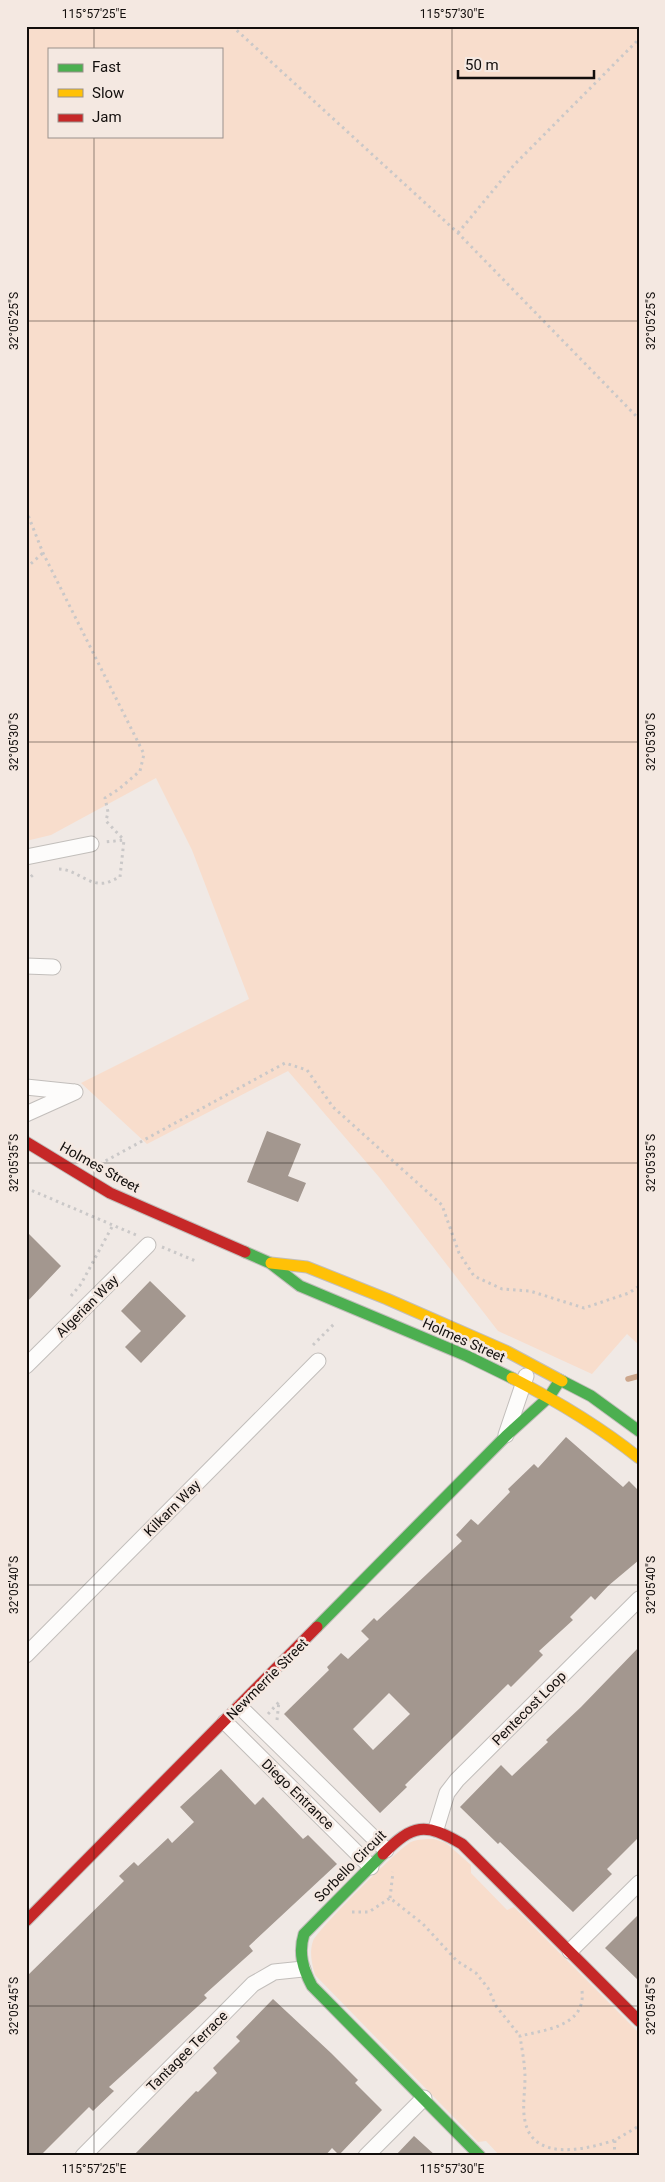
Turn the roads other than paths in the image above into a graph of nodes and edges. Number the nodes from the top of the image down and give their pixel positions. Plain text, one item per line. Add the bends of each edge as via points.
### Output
1 (91, 844) road end
2 (26, 857) edge
3 (26, 966) edge
4 (53, 967) dead end
5 (26, 1087) edge
6 (26, 1114) edge
7 (26, 1142) edge
8 (148, 1245) dead end
9 (270, 1263) junction
10 (318, 1361) dead end
11 (530, 1364) junction
12 (26, 1366) edge
13 (560, 1380) junction
14 (523, 1384) junction
15 (549, 1398) junction
16 (639, 1431) edge
17 (506, 1436) junction
18 (639, 1458) edge
19 (639, 1599) edge
20 (26, 1655) edge
21 (240, 1707) junction
22 (225, 1722) junction
23 (436, 1829) junction
24 (386, 1850) junction
25 (371, 1866) junction
26 (639, 1883) edge
27 (26, 1921) edge
28 (570, 1952) junction
29 (303, 1969) junction
30 (639, 2021) edge
31 (424, 2098) junction
32 (83, 2156) edge
33 (366, 2156) edge
34 (480, 2156) edge

1 - 2 street
3 - 4 street
5 - 6 street via 75,1092
7 - 9 street, Holmes Street via 110,1193
8 - 12 street, Algerian Way
9 - 11 street, Holmes Street via 307,1267
9 - 14 street, Holmes Street via 300,1286 467,1356
10 - 20 street, Kilkarn Way
11 - 13 street, Holmes Street
11 - 14 street, Newmerrie Street
13 - 15 street, Newmerrie Street
13 - 16 street, Holmes Street via 591,1396
14 - 15 street, Holmes Street
14 - 17 street, Newmerrie Street
15 - 17 street, Newmerrie Street
15 - 18 street, Holmes Street via 610,1434
17 - 21 street, Newmerrie Street
19 - 23 street, Pentecost Loop via 457,1780 447,1793
21 - 22 street, Newmerrie Street
21 - 24 street, Diego Entrance
22 - 25 street, Diego Entrance
22 - 27 street, Newmerrie Street
23 - 24 street, Sorbello Circuit via 411,1830
23 - 28 street via 462,1844
24 - 25 street, Sorbello Circuit
25 - 29 street, Sorbello Circuit via 304,1934 300,1953
26 - 28 street
28 - 30 street
29 - 31 street, Sorbello Circuit via 312,1986
29 - 32 street, Tantagee Terrace via 274,1972 253,1984
31 - 33 street
31 - 34 street, Sorbello Circuit

